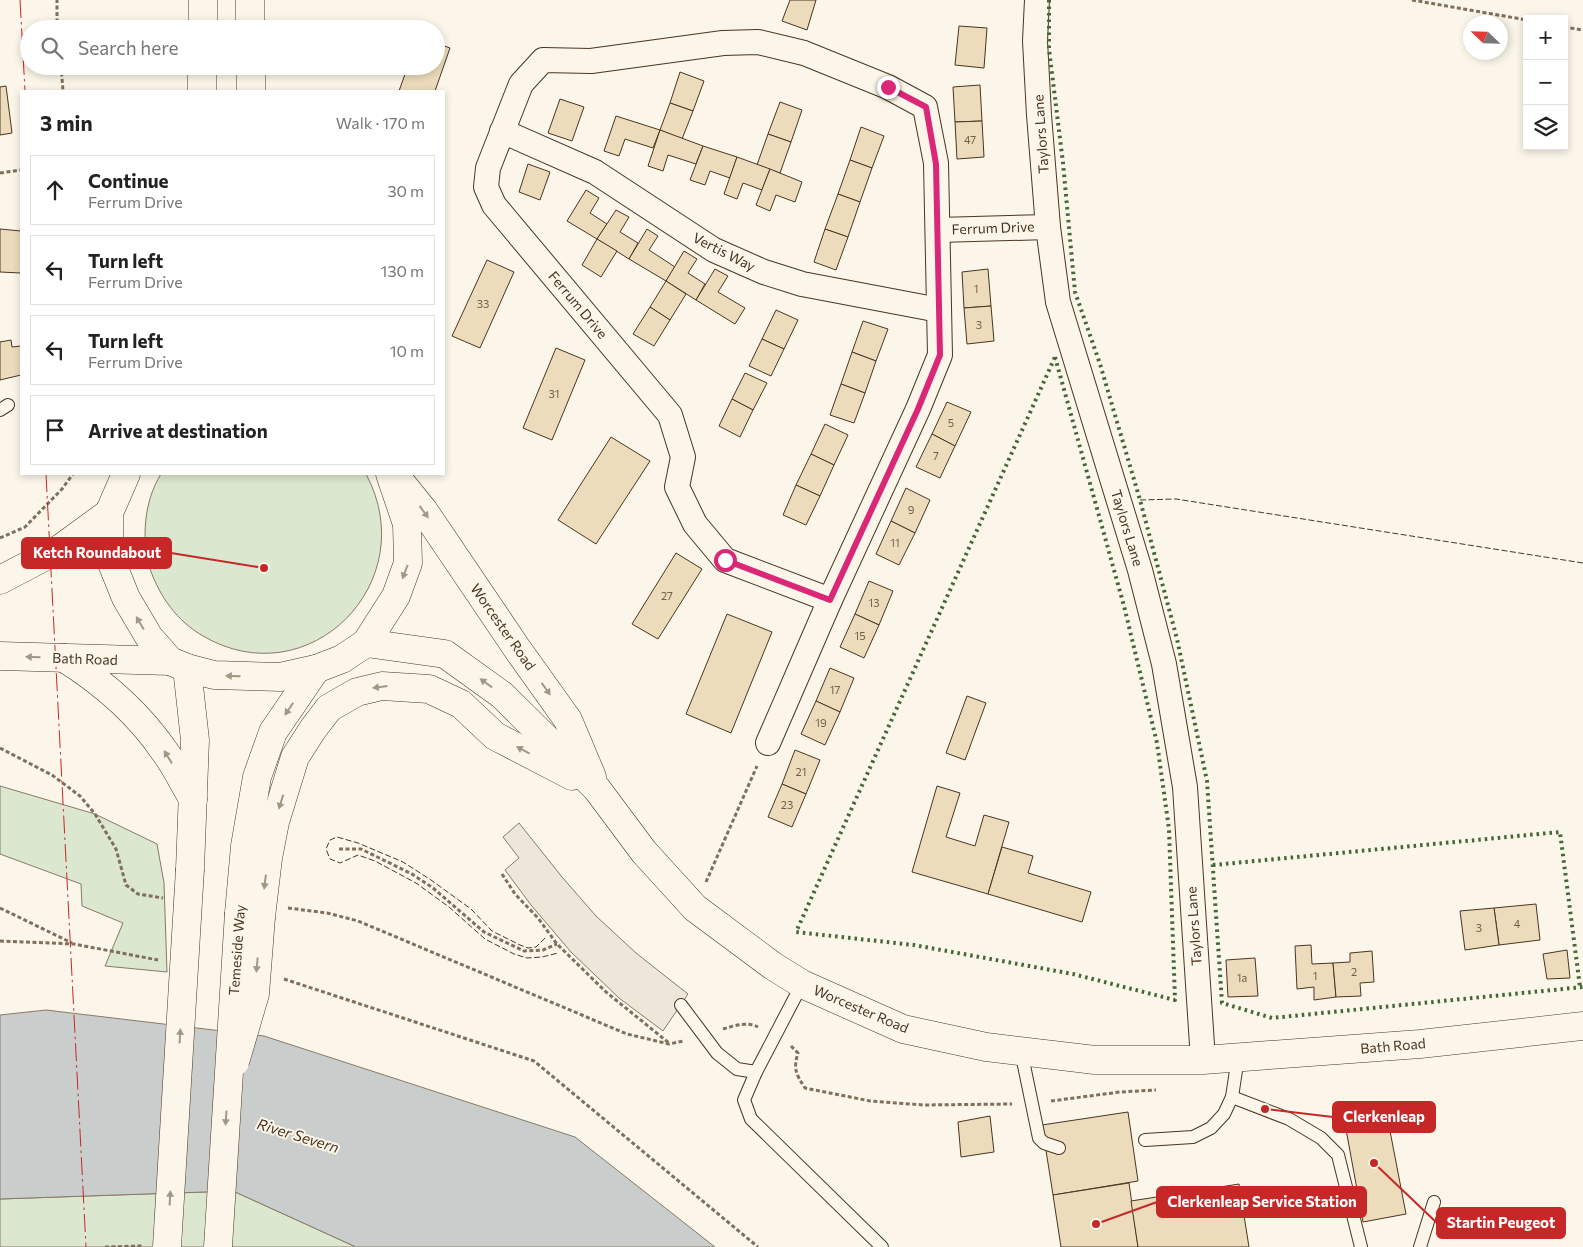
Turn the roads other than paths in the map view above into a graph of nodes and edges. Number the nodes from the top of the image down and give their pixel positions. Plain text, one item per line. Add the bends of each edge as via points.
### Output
1 (203, 0) edge
2 (250, 0) edge
3 (1037, 0) edge
4 (203, 20) edge
5 (250, 20) edge
6 (202, 75) edge
7 (250, 75) edge
8 (202, 90) edge
9 (251, 90) edge
10 (502, 131) junction
11 (1048, 227) junction
12 (938, 230) junction
13 (939, 310) junction
14 (126, 475) edge
15 (390, 475) edge
16 (395, 475) edge
17 (109, 513) junction
18 (0, 580) edge
19 (830, 600) junction
20 (366, 642) junction
21 (0, 656) edge
22 (64, 658) junction
23 (179, 665) junction
24 (316, 669) junction
25 (768, 743) road end
26 (597, 789) junction
27 (193, 799) junction
28 (250, 914) junction
29 (802, 984) junction
30 (680, 1005) dead end
31 (1583, 1026) edge
32 (1021, 1051) junction
33 (1238, 1057) junction
34 (1203, 1060) junction
35 (756, 1072) junction
36 (1232, 1097) junction
37 (1145, 1140) dead end
38 (1059, 1148) dead end
39 (1434, 1202) dead end
40 (167, 1247) edge
41 (218, 1247) edge
42 (882, 1247) edge
43 (1361, 1247) edge
44 (1420, 1247) edge

1 - 4 main road
2 - 5 main road
3 - 11 street, Taylors Lane via 1035,41
6 - 8 main road
7 - 9 main road
10 - 12 street, Ferrum Drive via 521,84 543,60 591,61 723,43 758,42 804,53 888,87 926,107 936,164
10 - 13 street, Vertis Way via 595,172 714,250 764,272 802,284
10 - 19 street, Ferrum Drive via 488,168 486,187 494,205 670,415 683,456 677,487 695,524 725,560
11 - 12 street, Ferrum Drive
11 - 34 street, Taylors Lane via 1058,302 1140,570 1164,664 1185,787
12 - 13 street, Ferrum Drive
13 - 19 street, Ferrum Drive via 940,355
14 - 17 main road
15 -> 20 main road via 407,524 408,563 396,596
16 -> 26 main road, Worcester Road via 424,511 568,720
17 - 18 main road via 61,548
23 -> 17 main road via 149,637 126,598 109,556
19 - 25 street
20 - 24 main road, Bath Road via 342,659
26 -> 20 main road, Worcester Road via 502,695 445,654
22 -> 21 main road, Bath Road
22 - 23 main road, Bath Road
27 -> 22 main road via 149,730 122,701
24 -> 23 main road, Bath Road via 280,677 214,676
23 - 27 main road via 195,740
24 -> 28 main road, Temeside Way via 273,732 257,777 245,846
26 -> 28 main road via 495,736 461,704 428,689 382,686 357,692 329,708 295,758
26 - 29 main road, Worcester Road via 644,852 695,908
40 -> 27 main road, bridge
28 -> 41 main road, Temeside Way, bridge via 228,1087
29 - 32 main road, Worcester Road via 903,1029
29 - 35 lane
30 - 35 lane via 717,1053 737,1069
31 - 33 main road, Bath Road via 1420,1044
32 - 34 main road, Worcester Road via 1095,1060
32 - 38 lane via 1039,1138
33 - 34 main road, Bath Road
33 - 36 lane
35 - 42 lane via 744,1100 750,1119
36 - 37 lane via 1224,1114 1211,1128 1193,1136
36 - 43 lane via 1289,1119 1321,1138 1338,1155
39 - 44 lane

